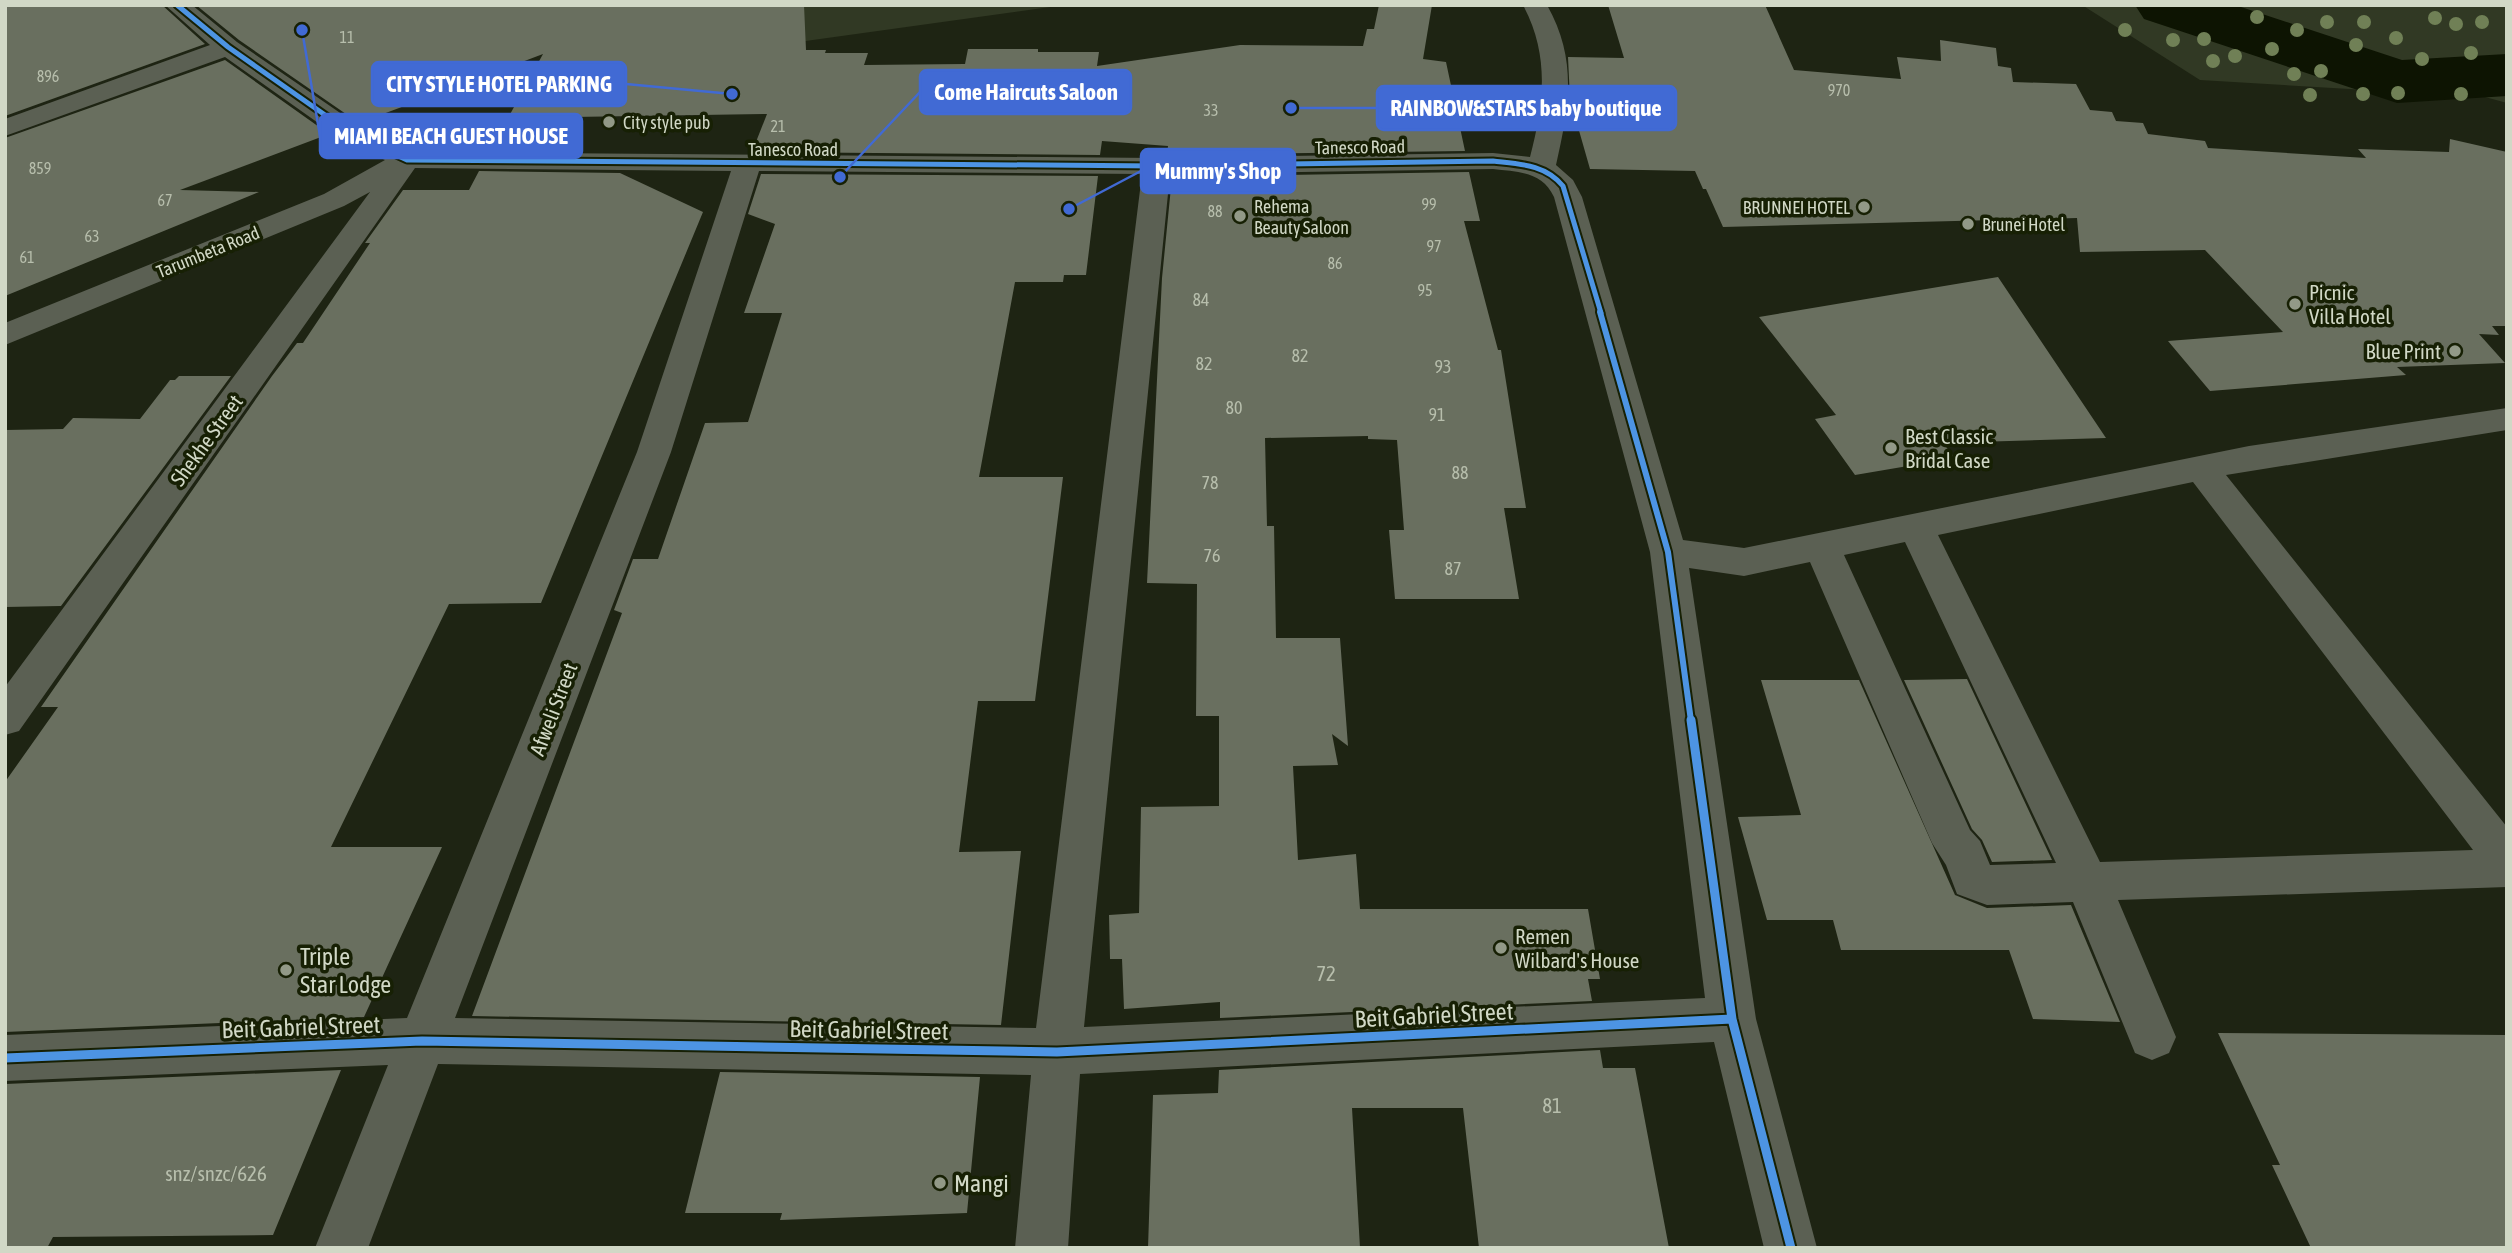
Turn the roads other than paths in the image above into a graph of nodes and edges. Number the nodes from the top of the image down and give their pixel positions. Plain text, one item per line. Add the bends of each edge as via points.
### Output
1 (177, 5) edge
2 (1535, 5) edge
3 (228, 47) junction
4 (5, 128) edge
5 (407, 160) junction
6 (747, 165) junction
7 (1157, 166) junction
8 (1542, 167) junction
9 (5, 335) edge
10 (2507, 419) edge
11 (2202, 468) junction
12 (1916, 526) junction
13 (1822, 546) junction
14 (1668, 552) junction
15 (5, 719) edge
16 (2507, 860) edge
17 (2507, 868) edge
18 (2088, 883) junction
19 (1731, 1019) junction
20 (2152, 1037) dead end
21 (422, 1041) junction
22 (1057, 1052) junction
23 (5, 1058) edge
24 (341, 1248) edge
25 (1041, 1248) edge
26 (1791, 1248) edge

1 - 3 street, Tanesco Road
2 - 8 street via 1547,23 1558,80
3 - 4 street
3 - 5 street, Tanesco Road via 355,136
5 - 6 street, Tanesco Road
5 - 9 street, Tarumbeta Road via 323,204
5 - 15 street, Shekhe Street
6 - 7 street, Tanesco Road
6 - 21 street, Afweli Street via 654,452
7 - 8 street, Tanesco Road via 1493,161
7 - 22 street
8 - 14 street via 1565,185
10 - 11 street
11 - 12 street
11 - 16 street
12 - 13 street
12 - 18 street
13 - 14 street via 1744,562
13 - 18 street via 1973,880 1987,885
14 - 19 street
17 - 18 street
18 - 20 street
19 - 22 street, Beit Gabriel Street
19 - 26 street
21 - 22 street, Beit Gabriel Street
21 - 23 street, Beit Gabriel Street
21 - 24 street, Afweli Street
22 - 25 street

